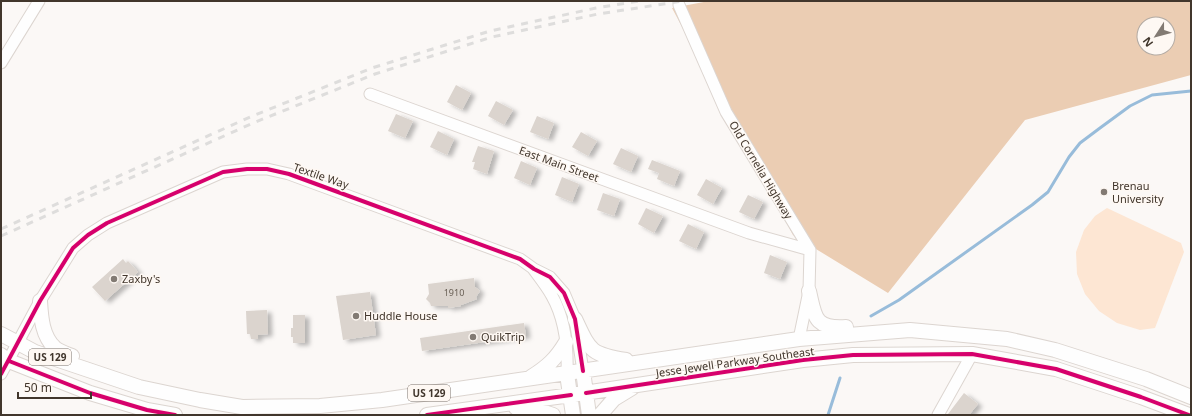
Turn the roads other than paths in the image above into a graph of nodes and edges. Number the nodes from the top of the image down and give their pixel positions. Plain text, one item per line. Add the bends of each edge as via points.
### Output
1 (39, 1) edge
2 (679, 5) dead end
3 (1, 63) edge
4 (370, 94) dead end
5 (810, 250) junction
6 (534, 269) junction
7 (809, 291) junction
8 (40, 301) junction
9 (575, 319) junction
10 (880, 332) junction
11 (1, 334) edge
12 (799, 339) junction
13 (566, 342) junction
14 (17, 343) junction
15 (972, 354) junction
16 (5, 358) edge
17 (638, 362) junction
18 (84, 368) junction
19 (584, 371) junction
20 (1, 374) edge
21 (568, 374) junction
22 (528, 378) junction
23 (635, 385) junction
24 (586, 393) junction
25 (571, 396) junction
26 (1191, 397) edge
27 (494, 406) junction
28 (175, 415) edge
29 (427, 415) edge
30 (553, 415) edge
31 (573, 415) edge
32 (589, 415) edge
33 (600, 415) edge
34 (938, 415) edge
35 (1189, 415) edge

1 - 3 street
2 - 5 street, Old Cornelia Highway via 726,112
4 - 5 street, East Main Street via 749,233
5 - 7 street
6 - 8 street, Textile Way via 520,259 289,174 267,169 247,169 223,172 107,223 88,235 73,248
6 - 9 street, Textile Way via 550,277 564,293
6 - 13 street, Textile Way via 552,296 563,323
7 - 10 main road via 814,313 827,327 866,326
7 - 12 street
8 - 14 street, Textile Way
8 - 18 main road via 44,331 50,343 74,357
9 - 17 main road via 587,344 600,355
9 - 19 street, Textile Way
10 - 12 main road, Jesse Jewell Parkway Southeast
10 - 26 main road, Jesse Jewell Parkway Southeast via 910,330 1014,341 1055,350 1146,379
11 - 14 main road, Jesse Jewell Parkway Southeast / US 129
12 - 17 main road, Jesse Jewell Parkway Southeast
13 - 21 street, Textile Way
13 - 22 main road via 559,354 544,369
14 - 16 street, Textile Way
14 - 18 main road, Jesse Jewell Parkway Southeast / US 129 via 35,352
15 - 23 main road, Jesse Jewell Parkway Southeast via 853,355
15 - 34 street
15 - 35 main road, Jesse Jewell Parkway Southeast via 1056,369
16 - 20 street, Textile Way
16 - 28 main road, US 129 via 90,393 147,410
17 - 19 main road, Jesse Jewell Parkway Southeast
18 - 22 main road, Jesse Jewell Parkway Southeast / US 129 via 139,387 242,407 320,406 382,400
19 - 21 main road, Jesse Jewell Parkway Southeast / US 129
19 - 24 main road
21 - 22 main road, Jesse Jewell Parkway Southeast / US 129
21 - 25 main road
23 - 24 main road, Jesse Jewell Parkway Southeast
23 - 33 main road via 614,399
24 - 25 main road, Jesse Jewell Parkway Southeast / US 129
24 - 32 main road
25 - 27 main road, Jesse Jewell Parkway Southeast / US 129
25 - 31 main road
27 - 29 main road, Jesse Jewell Parkway Southeast / US 129
27 - 30 main road, US 129 via 541,410

